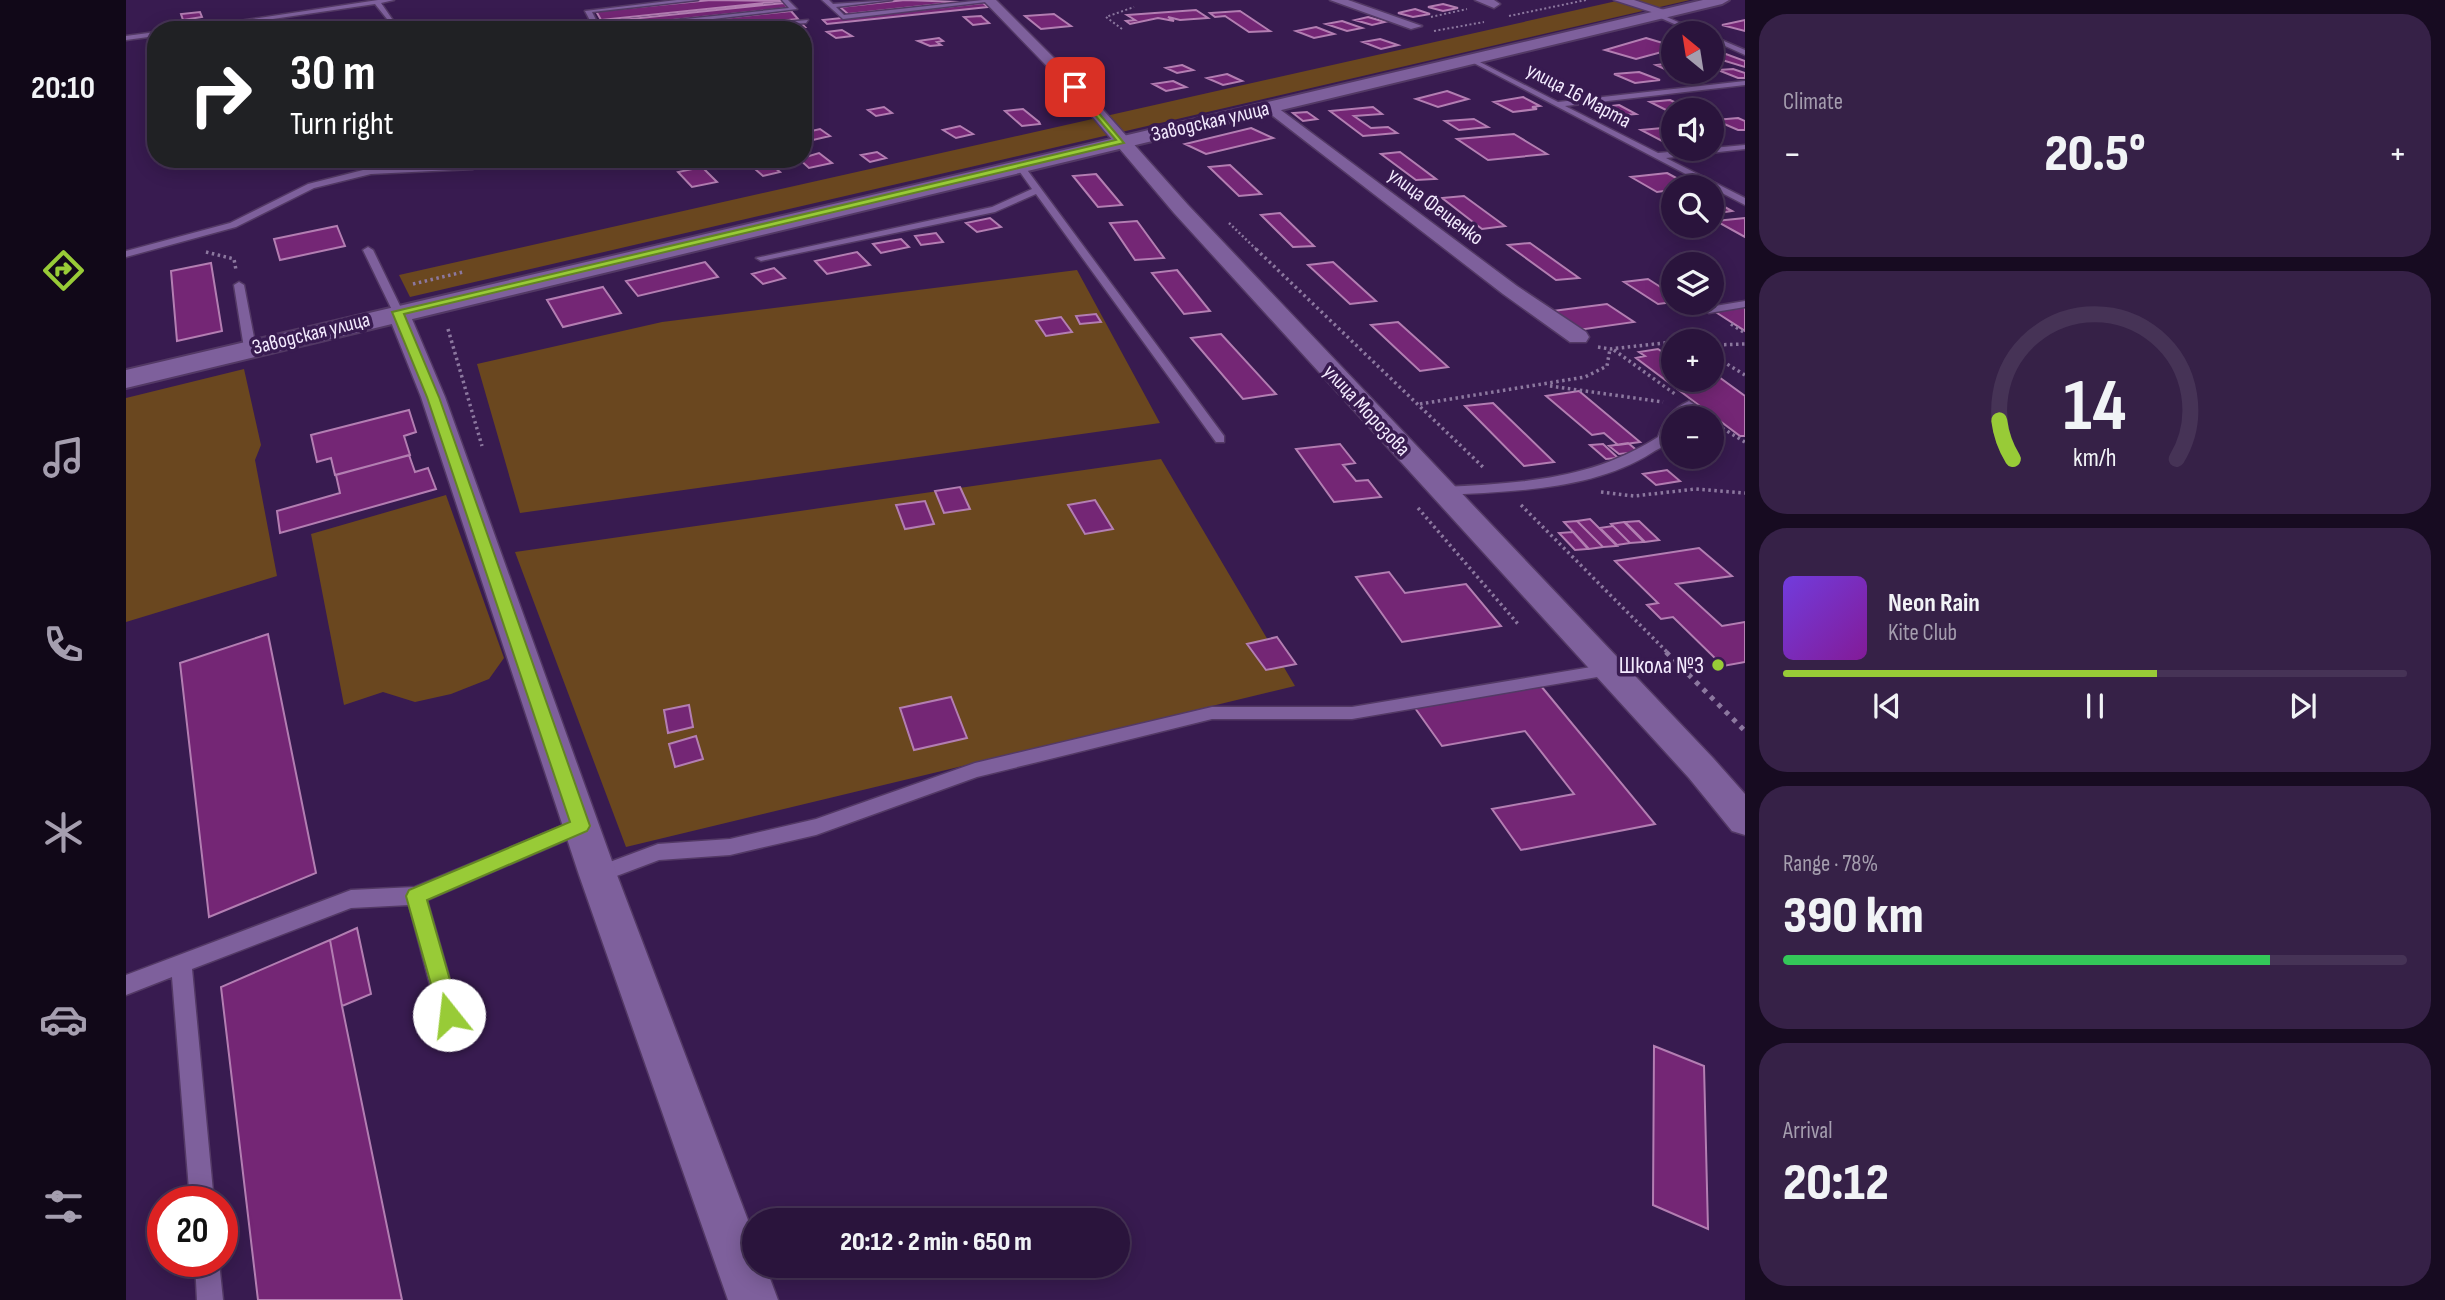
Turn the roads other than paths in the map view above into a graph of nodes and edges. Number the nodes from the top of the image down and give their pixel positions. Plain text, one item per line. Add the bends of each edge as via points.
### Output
1 (391, 0) edge
2 (695, 0) edge
3 (888, 0) edge
4 (1336, 0) edge
5 (1480, 0) edge
6 (1620, 0) edge
7 (1722, 0) edge
8 (786, 1) edge
9 (978, 1) edge
10 (377, 2) junction
11 (828, 3) edge
12 (1494, 4) road end
13 (794, 9) junction
14 (1663, 14) junction
15 (250, 20) joint
16 (243, 21) edge
17 (392, 21) edge
18 (594, 21) edge
19 (603, 21) edge
20 (682, 21) edge
21 (806, 21) edge
22 (1677, 21) edge
23 (1410, 24) road end
24 (147, 35) edge
25 (126, 38) edge
26 (1724, 43) edge
27 (1745, 53) edge
28 (1470, 60) junction
29 (1745, 83) edge
30 (1559, 104) junction
31 (1270, 107) junction
32 (1121, 142) junction
33 (1745, 146) edge
34 (1656, 156) junction
35 (1019, 165) junction
36 (445, 168) edge
37 (1037, 190) junction
38 (1745, 202) edge
39 (368, 250) dead end
40 (126, 254) edge
41 (761, 257) dead end
42 (239, 285) road end
43 (1745, 304) edge
44 (1724, 308) edge
45 (398, 312) junction
46 (1578, 337) road end
47 (250, 348) junction
48 (126, 379) edge
49 (1220, 439) dead end
50 (1661, 441) edge
51 (1443, 491) junction
52 (1609, 670) junction
53 (1745, 820) edge
54 (581, 826) junction
55 (598, 875) junction
56 (416, 896) junction
57 (181, 963) junction
58 (126, 985) edge
59 (449, 1015) dead end
60 (201, 1186) edge
61 (208, 1277) edge
62 (210, 1300) edge
63 (753, 1300) edge

1 - 10 lane
2 - 18 lane via 589,11
3 - 11 lane
4 - 23 street
5 - 12 street
6 - 14 street
7 - 14 street, Заводская улица
8 - 13 lane
8 - 19 lane
9 - 11 lane via 843,17
9 - 32 street, улица Морозова via 1075,87
10 - 15 lane
10 - 17 lane
13 - 20 lane
13 - 21 lane
14 - 22 lane
14 - 28 street, Заводская улица
15 - 16 lane
24 - 25 lane
26 - 27 lane
28 - 30 lane, улица 16 Марта
28 - 31 street, Заводская улица
29 - 30 lane
30 - 34 lane, улица 16 Марта
31 - 32 street, Заводская улица
31 - 46 street, улица Фещенко
32 - 35 street, Заводская улица
32 - 51 street, улица Морозова
33 - 34 lane
34 - 38 lane, улица 16 Марта
35 - 37 lane
35 - 45 street, Заводская улица
36 - 40 lane via 371,171 311,186 233,225
37 - 41 lane via 995,209
37 - 49 lane
39 - 45 lane
42 - 47 lane
43 - 44 lane
45 - 47 street, Заводская улица
45 - 54 street via 433,397
47 - 48 street, Заводская улица
50 - 51 lane via 1648,452 1606,469 1563,480
51 - 52 street, улица Морозова
52 - 53 street, улица Морозова
52 - 55 lane via 1352,713 1212,712 975,770 816,827 730,847 658,852
54 - 55 street
54 - 56 lane
55 - 63 street
56 - 57 lane via 351,899
56 - 59 lane
57 - 58 lane
57 - 60 lane
61 - 62 lane

